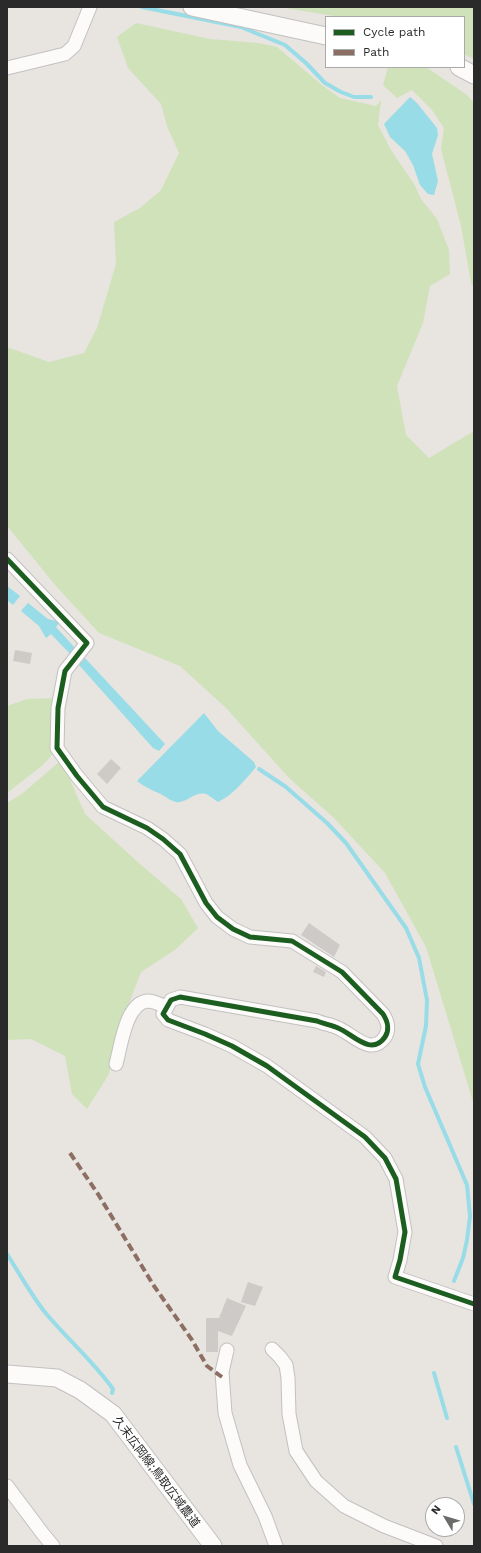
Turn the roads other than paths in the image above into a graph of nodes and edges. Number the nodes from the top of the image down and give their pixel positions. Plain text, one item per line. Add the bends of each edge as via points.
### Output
1 (90, 7) edge
2 (192, 7) edge
3 (325, 36) edge
4 (7, 68) edge
5 (462, 68) edge
6 (474, 75) edge
7 (7, 559) edge
8 (166, 1007) junction
9 (116, 1064) dead end
10 (474, 1304) edge
11 (272, 1349) dead end
12 (227, 1350) dead end
13 (7, 1374) edge
14 (7, 1486) edge
15 (53, 1546) edge
16 (213, 1546) edge
17 (276, 1546) edge
18 (436, 1546) edge

1 - 4 street via 74,46 65,54
2 - 3 street
5 - 6 street
7 - 8 street via 87,643 65,671 58,708 57,748 102,807 148,828 180,854 206,903 217,917 233,929 250,937 292,941 342,972 383,1014 388,1030 384,1039 373,1045 366,1045 339,1028 317,1021 180,997 171,1000
8 - 9 street via 150,1001 140,1003 131,1012
8 - 10 street via 163,1014 168,1020 232,1046 267,1066 365,1137 385,1158 396,1179 405,1232 395,1277
11 - 18 street via 286,1365 288,1414 296,1451 316,1481 344,1506 384,1526
12 - 17 street via 222,1372 225,1413 240,1465 265,1516
13 - 16 street, 久末広岡線;鳥取広域農道 via 57,1378 80,1390 113,1414
14 - 15 street

